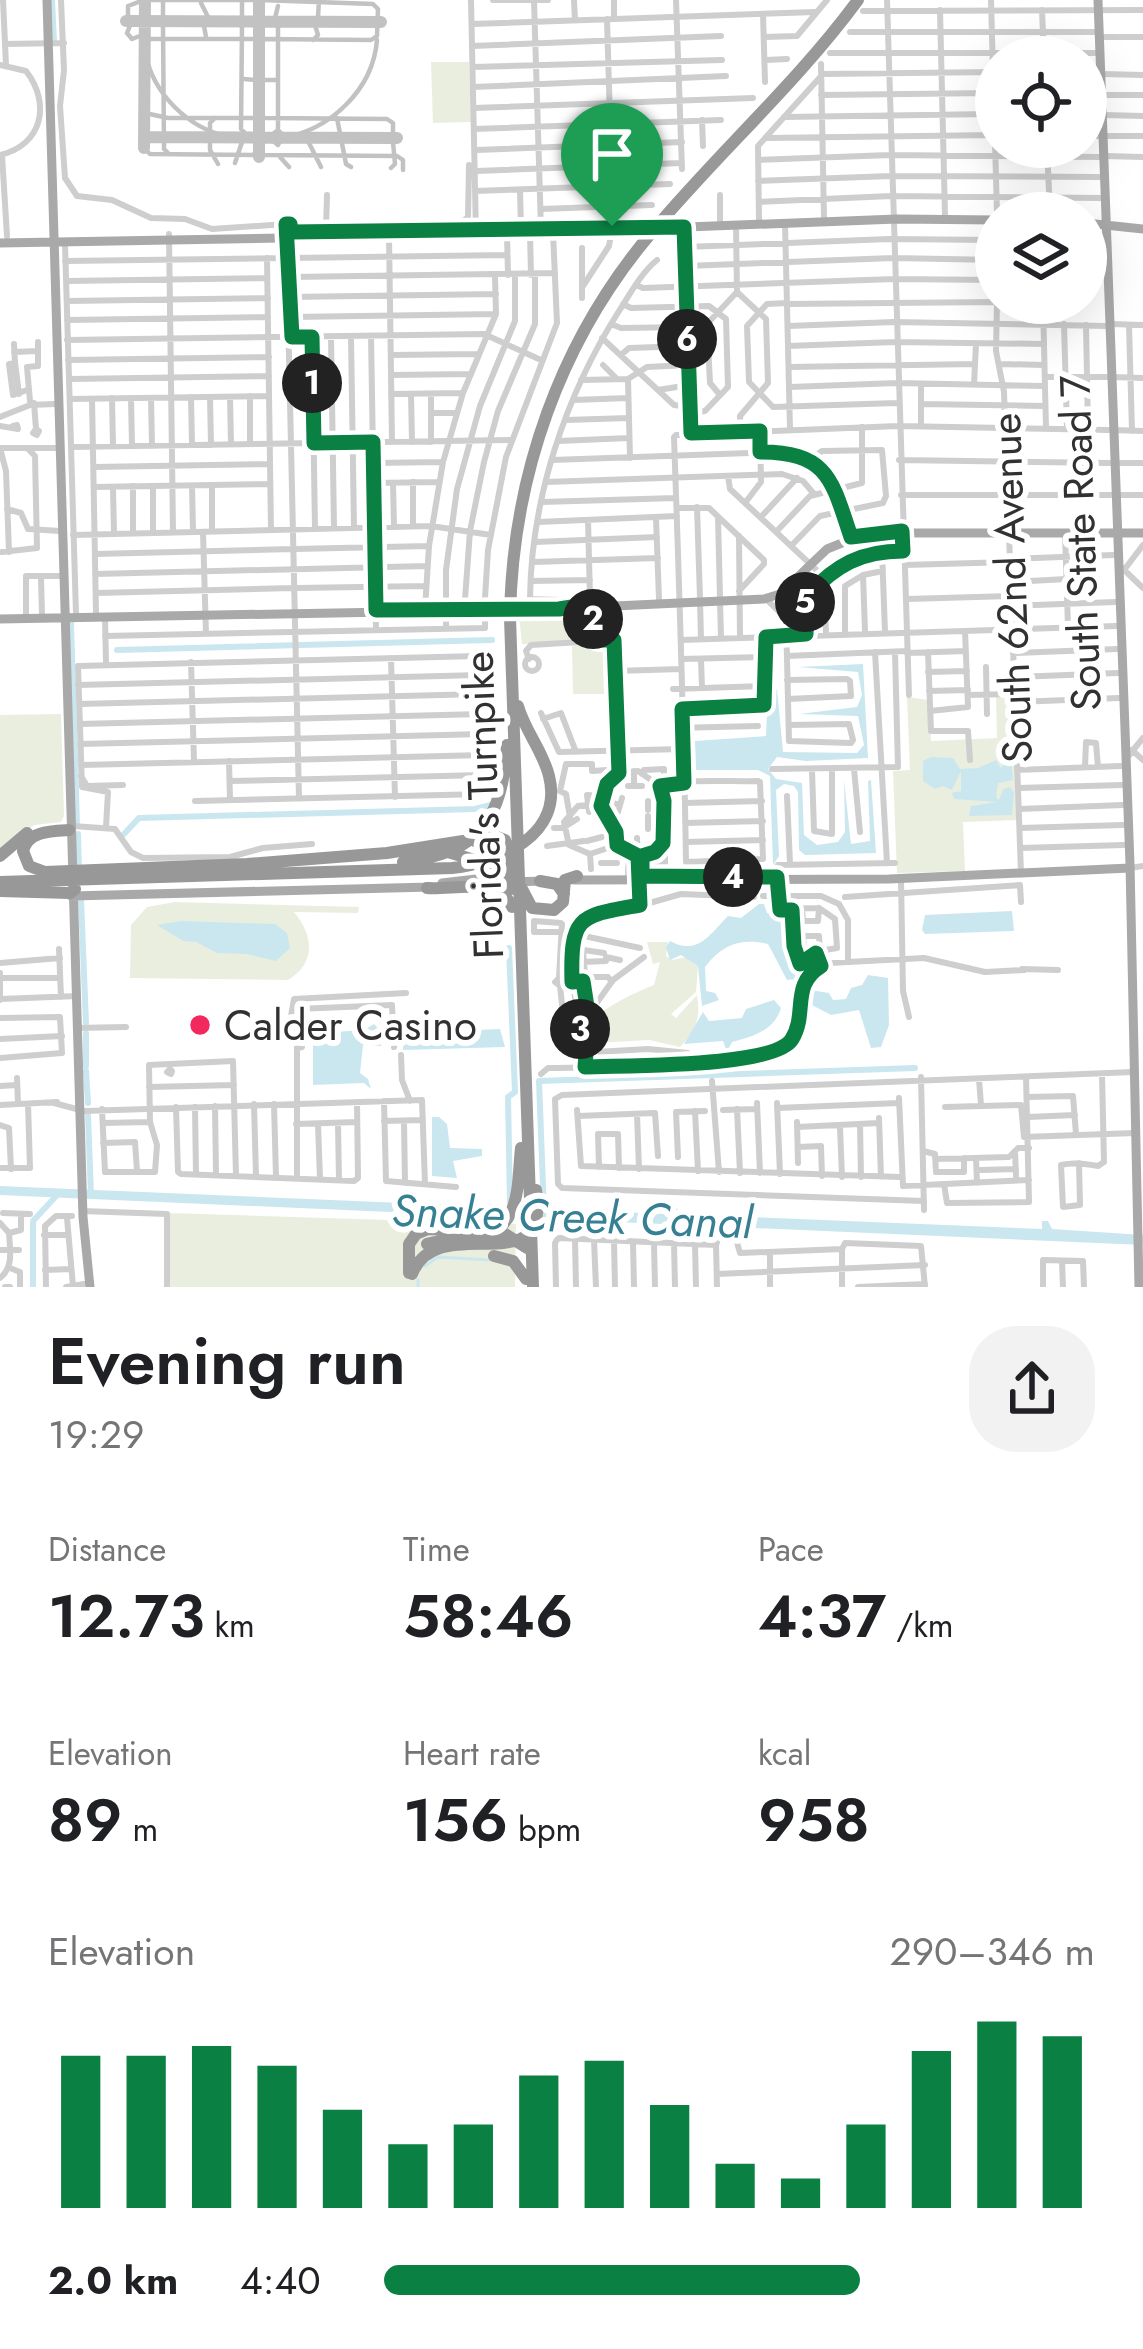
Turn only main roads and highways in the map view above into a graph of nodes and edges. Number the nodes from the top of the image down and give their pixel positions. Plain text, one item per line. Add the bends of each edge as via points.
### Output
1 (45, 0) edge
2 (858, 4) edge
3 (1097, 5) edge
4 (1098, 34) edge
5 (945, 216) junction
6 (975, 217) edge
7 (892, 218) junction
8 (975, 218) edge
9 (916, 219) junction
10 (759, 221) junction
11 (804, 221) junction
12 (1107, 223) edge
13 (684, 225) junction
14 (1143, 226) edge
15 (538, 230) junction
16 (288, 231) junction
17 (736, 231) junction
18 (476, 232) junction
19 (414, 233) junction
20 (646, 234) junction
21 (53, 238) junction
22 (2, 239) edge
23 (1107, 294) edge
24 (50, 296) junction
25 (61, 322) junction
26 (61, 447) junction
27 (1008, 529) junction
28 (62, 530) junction
29 (1115, 530) junction
30 (1143, 530) edge
31 (808, 563) junction
32 (1121, 567) junction
33 (739, 596) junction
34 (679, 600) junction
35 (1117, 601) junction
36 (591, 603) junction
37 (66, 616) junction
38 (11, 618) edge
39 (1120, 672) junction
40 (513, 680) junction
41 (508, 720) junction
42 (1126, 768) junction
43 (494, 812) junction
44 (68, 828) junction
45 (0, 856) edge
46 (402, 856) junction
47 (338, 865) junction
48 (1127, 866) junction
49 (290, 867) junction
50 (88, 874) junction
51 (522, 879) junction
52 (575, 880) junction
53 (0, 883) edge
54 (427, 888) junction
55 (69, 889) junction
56 (266, 890) junction
57 (512, 907) junction
58 (521, 994) junction
59 (1134, 1015) edge
60 (1134, 1073) edge
61 (1137, 1147) edge
62 (1138, 1195) edge
63 (519, 1215) junction
64 (412, 1280) edge
65 (532, 1284) edge
66 (80, 1286) edge
67 (1137, 1287) edge

1 - 21 main road
2 - 20 highway, Florida's Turnpike
3 - 4 main road, South State Road 7
5 - 6 main road
5 - 7 main road
5 - 9 main road
7 - 9 main road
7 - 11 main road
7 - 11 main road
8 - 9 main road
10 - 11 main road
10 - 13 main road
10 - 17 main road
11 - 17 main road
12 - 14 main road
13 - 15 main road via 612,228 581,241
13 - 17 main road
15 - 18 main road
15 - 18 main road
16 - 19 main road
16 - 19 main road
16 - 21 main road
18 - 19 main road
18 - 19 main road
20 - 40 highway, Florida's Turnpike via 583,332 535,447 513,555
20 - 41 highway, Florida's Turnpike via 580,327 527,457 507,575
21 - 22 main road
21 - 24 main road
21 - 25 main road
23 - 29 main road, South State Road 7
24 - 25 main road
24 - 26 main road
25 - 26 main road
26 - 28 main road
27 - 29 main road
27 - 29 main road
27 - 31 main road via 851,536
28 - 37 main road
28 - 37 main road
29 - 30 main road
29 - 32 main road, South State Road 7
31 - 33 main road via 774,594
31 - 33 main road via 770,600
32 - 35 main road, South State Road 7
32 - 35 main road, South State Road 7
33 - 34 main road
34 - 36 main road
34 - 36 main road
35 - 39 main road, South State Road 7
35 - 39 main road, South State Road 7
36 - 37 main road
37 - 38 main road
37 - 38 main road
37 - 44 main road
39 - 42 main road, South State Road 7
39 - 42 main road, South State Road 7
40 - 49 highway via 551,791 545,820 524,842 466,866
40 - 51 highway, Florida's Turnpike
41 - 43 highway
41 - 58 highway, Florida's Turnpike
42 - 48 main road, South State Road 7
42 - 48 main road, South State Road 7
43 - 47 highway via 470,841 437,857
43 - 49 highway via 460,842
44 - 45 highway via 31,830
44 - 55 main road
44 - 55 highway via 32,836 23,854
46 - 47 highway
46 - 49 highway
46 - 58 highway via 466,856 502,878 523,911 529,945
47 - 50 highway
48 - 52 main road via 1021,877
48 - 59 main road
49 - 50 highway
49 - 57 highway via 425,865 495,835 509,851
50 - 55 highway
51 - 52 highway via 559,886
51 - 52 highway via 533,909 557,909
51 - 54 main road
51 - 56 main road
51 - 58 highway, Florida's Turnpike
53 - 55 highway
53 - 55 highway via 27,893
54 - 56 main road
54 - 57 highway via 495,888
55 - 56 main road
55 - 66 main road
57 - 58 highway
58 - 63 highway, Florida's Turnpike
58 - 63 highway, Florida's Turnpike via 528,1108
59 - 60 main road
60 - 61 main road
61 - 62 main road
62 - 67 main road
63 - 64 highway via 476,1238 426,1244 414,1257
63 - 64 highway via 536,1226 530,1237 506,1250 435,1248 419,1258
63 - 65 highway, Florida's Turnpike
64 - 65 highway via 433,1254 480,1255 510,1258
64 - 65 highway via 407,1253 416,1234 431,1228 519,1239 531,1253

